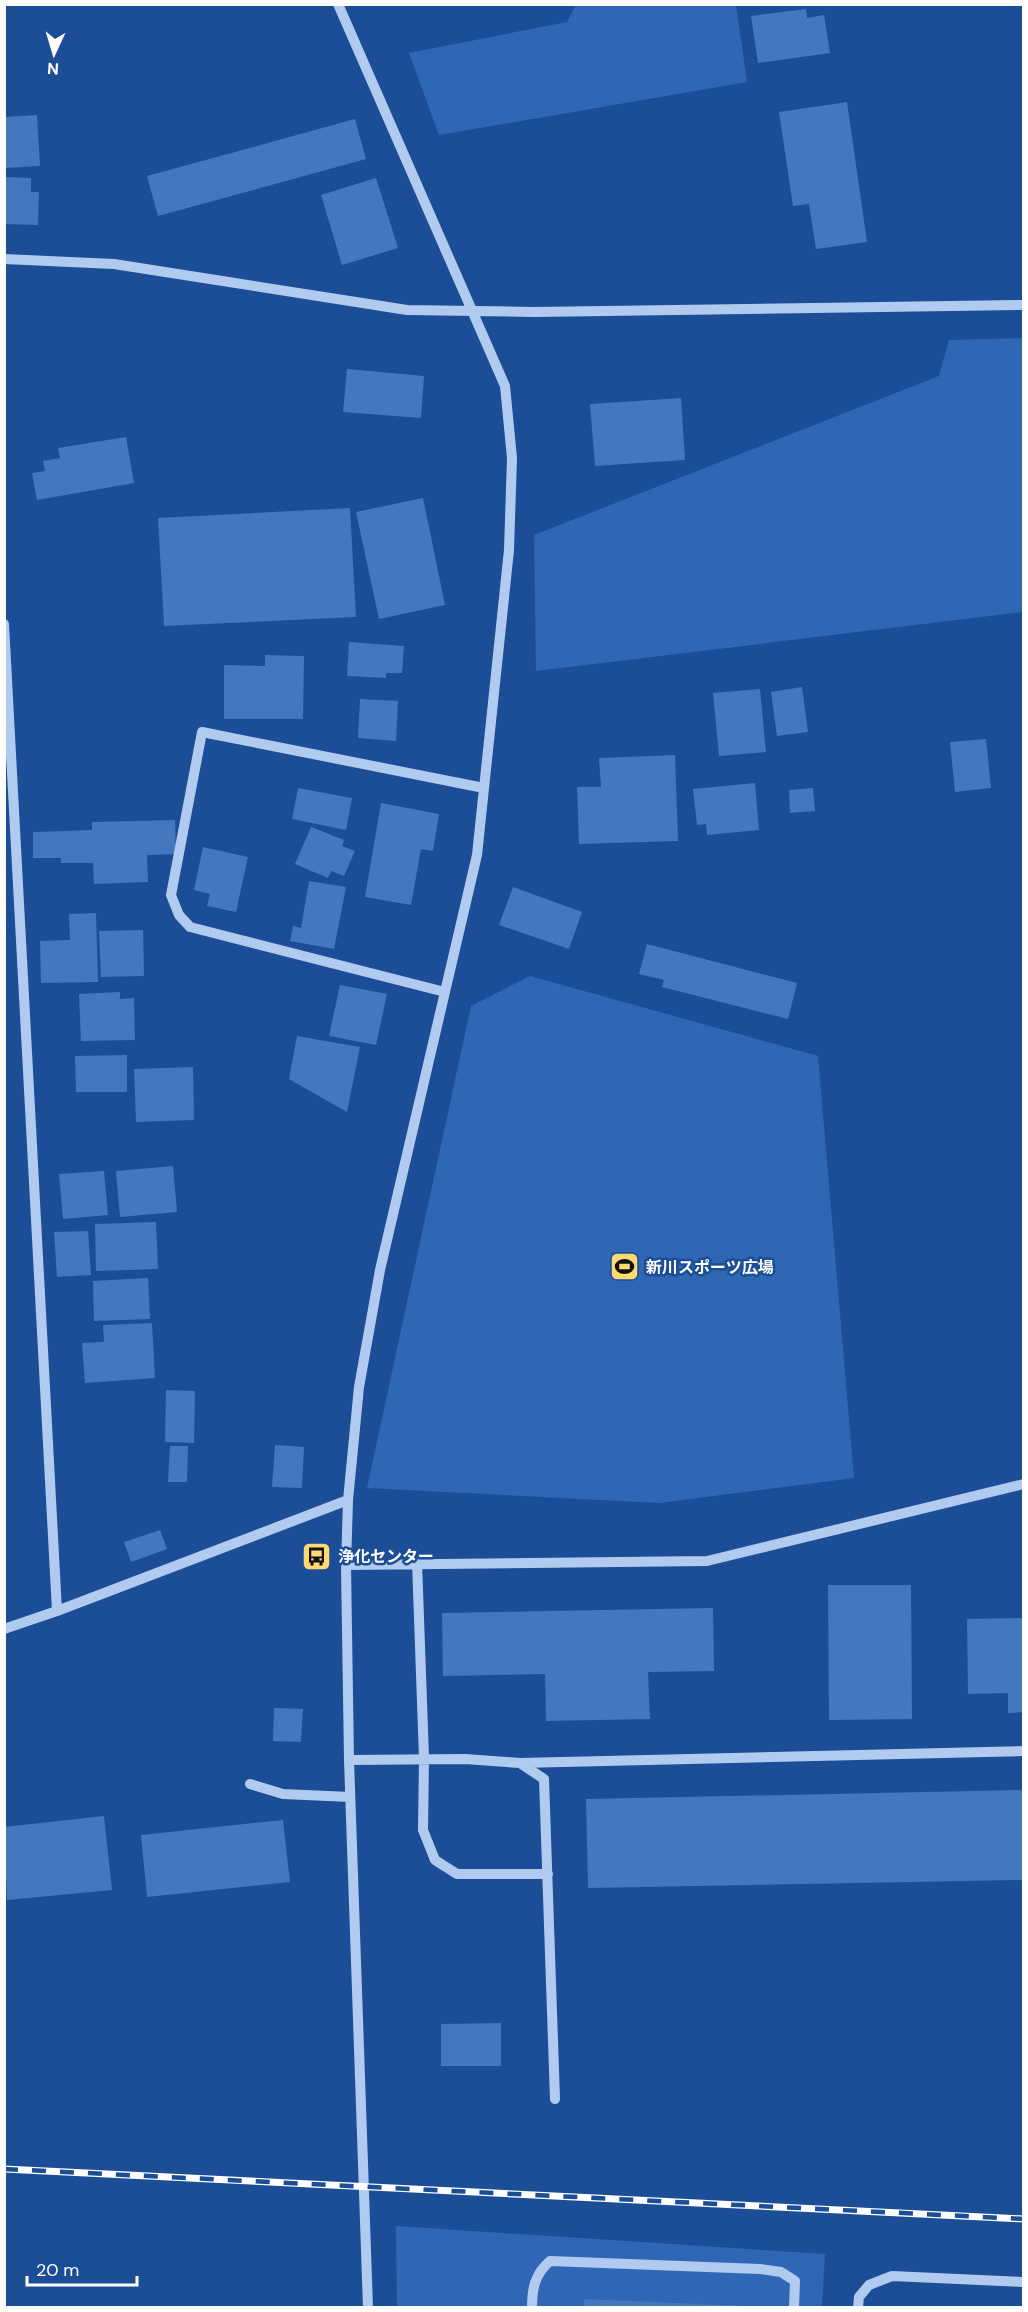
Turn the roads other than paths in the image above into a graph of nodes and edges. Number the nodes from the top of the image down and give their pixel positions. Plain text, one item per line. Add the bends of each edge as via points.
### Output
1 (338, 4) edge
2 (4, 259) edge
3 (1023, 305) edge
4 (473, 311) junction
5 (4, 624) edge
6 (484, 788) junction
7 (445, 992) junction
8 (1023, 1484) edge
9 (348, 1500) junction
10 (417, 1562) junction
11 (346, 1565) junction
12 (57, 1611) junction
13 (4, 1629) edge
14 (1023, 1751) edge
15 (424, 1758) junction
16 (349, 1760) junction
17 (520, 1763) junction
18 (250, 1784) dead end
19 (350, 1797) junction
20 (548, 1874) junction
21 (555, 2099) dead end
22 (1023, 2283) edge
23 (368, 2307) edge
24 (532, 2307) edge
25 (794, 2307) edge
26 (858, 2307) edge

1 - 4 street
2 - 4 street via 114,264 407,310
3 - 4 street
4 - 6 street via 505,386 512,458 509,550
5 - 12 street
6 - 7 street via 477,855
6 - 7 street via 202,732 171,895 179,915 190,927
7 - 9 street via 380,1270 359,1387
8 - 10 street via 707,1561
9 - 11 street
9 - 12 street
10 - 11 street
10 - 15 street
11 - 16 street
12 - 13 street
14 - 17 street
15 - 16 street
15 - 17 street
15 - 20 street via 423,1830 435,1860 457,1874
16 - 19 street
17 - 20 street via 544,1779
18 - 19 street via 283,1794
19 - 23 street
20 - 21 street
22 - 26 street via 892,2276 869,2285 859,2297
24 - 25 street via 532,2289 540,2269 550,2261 781,2272 795,2281

